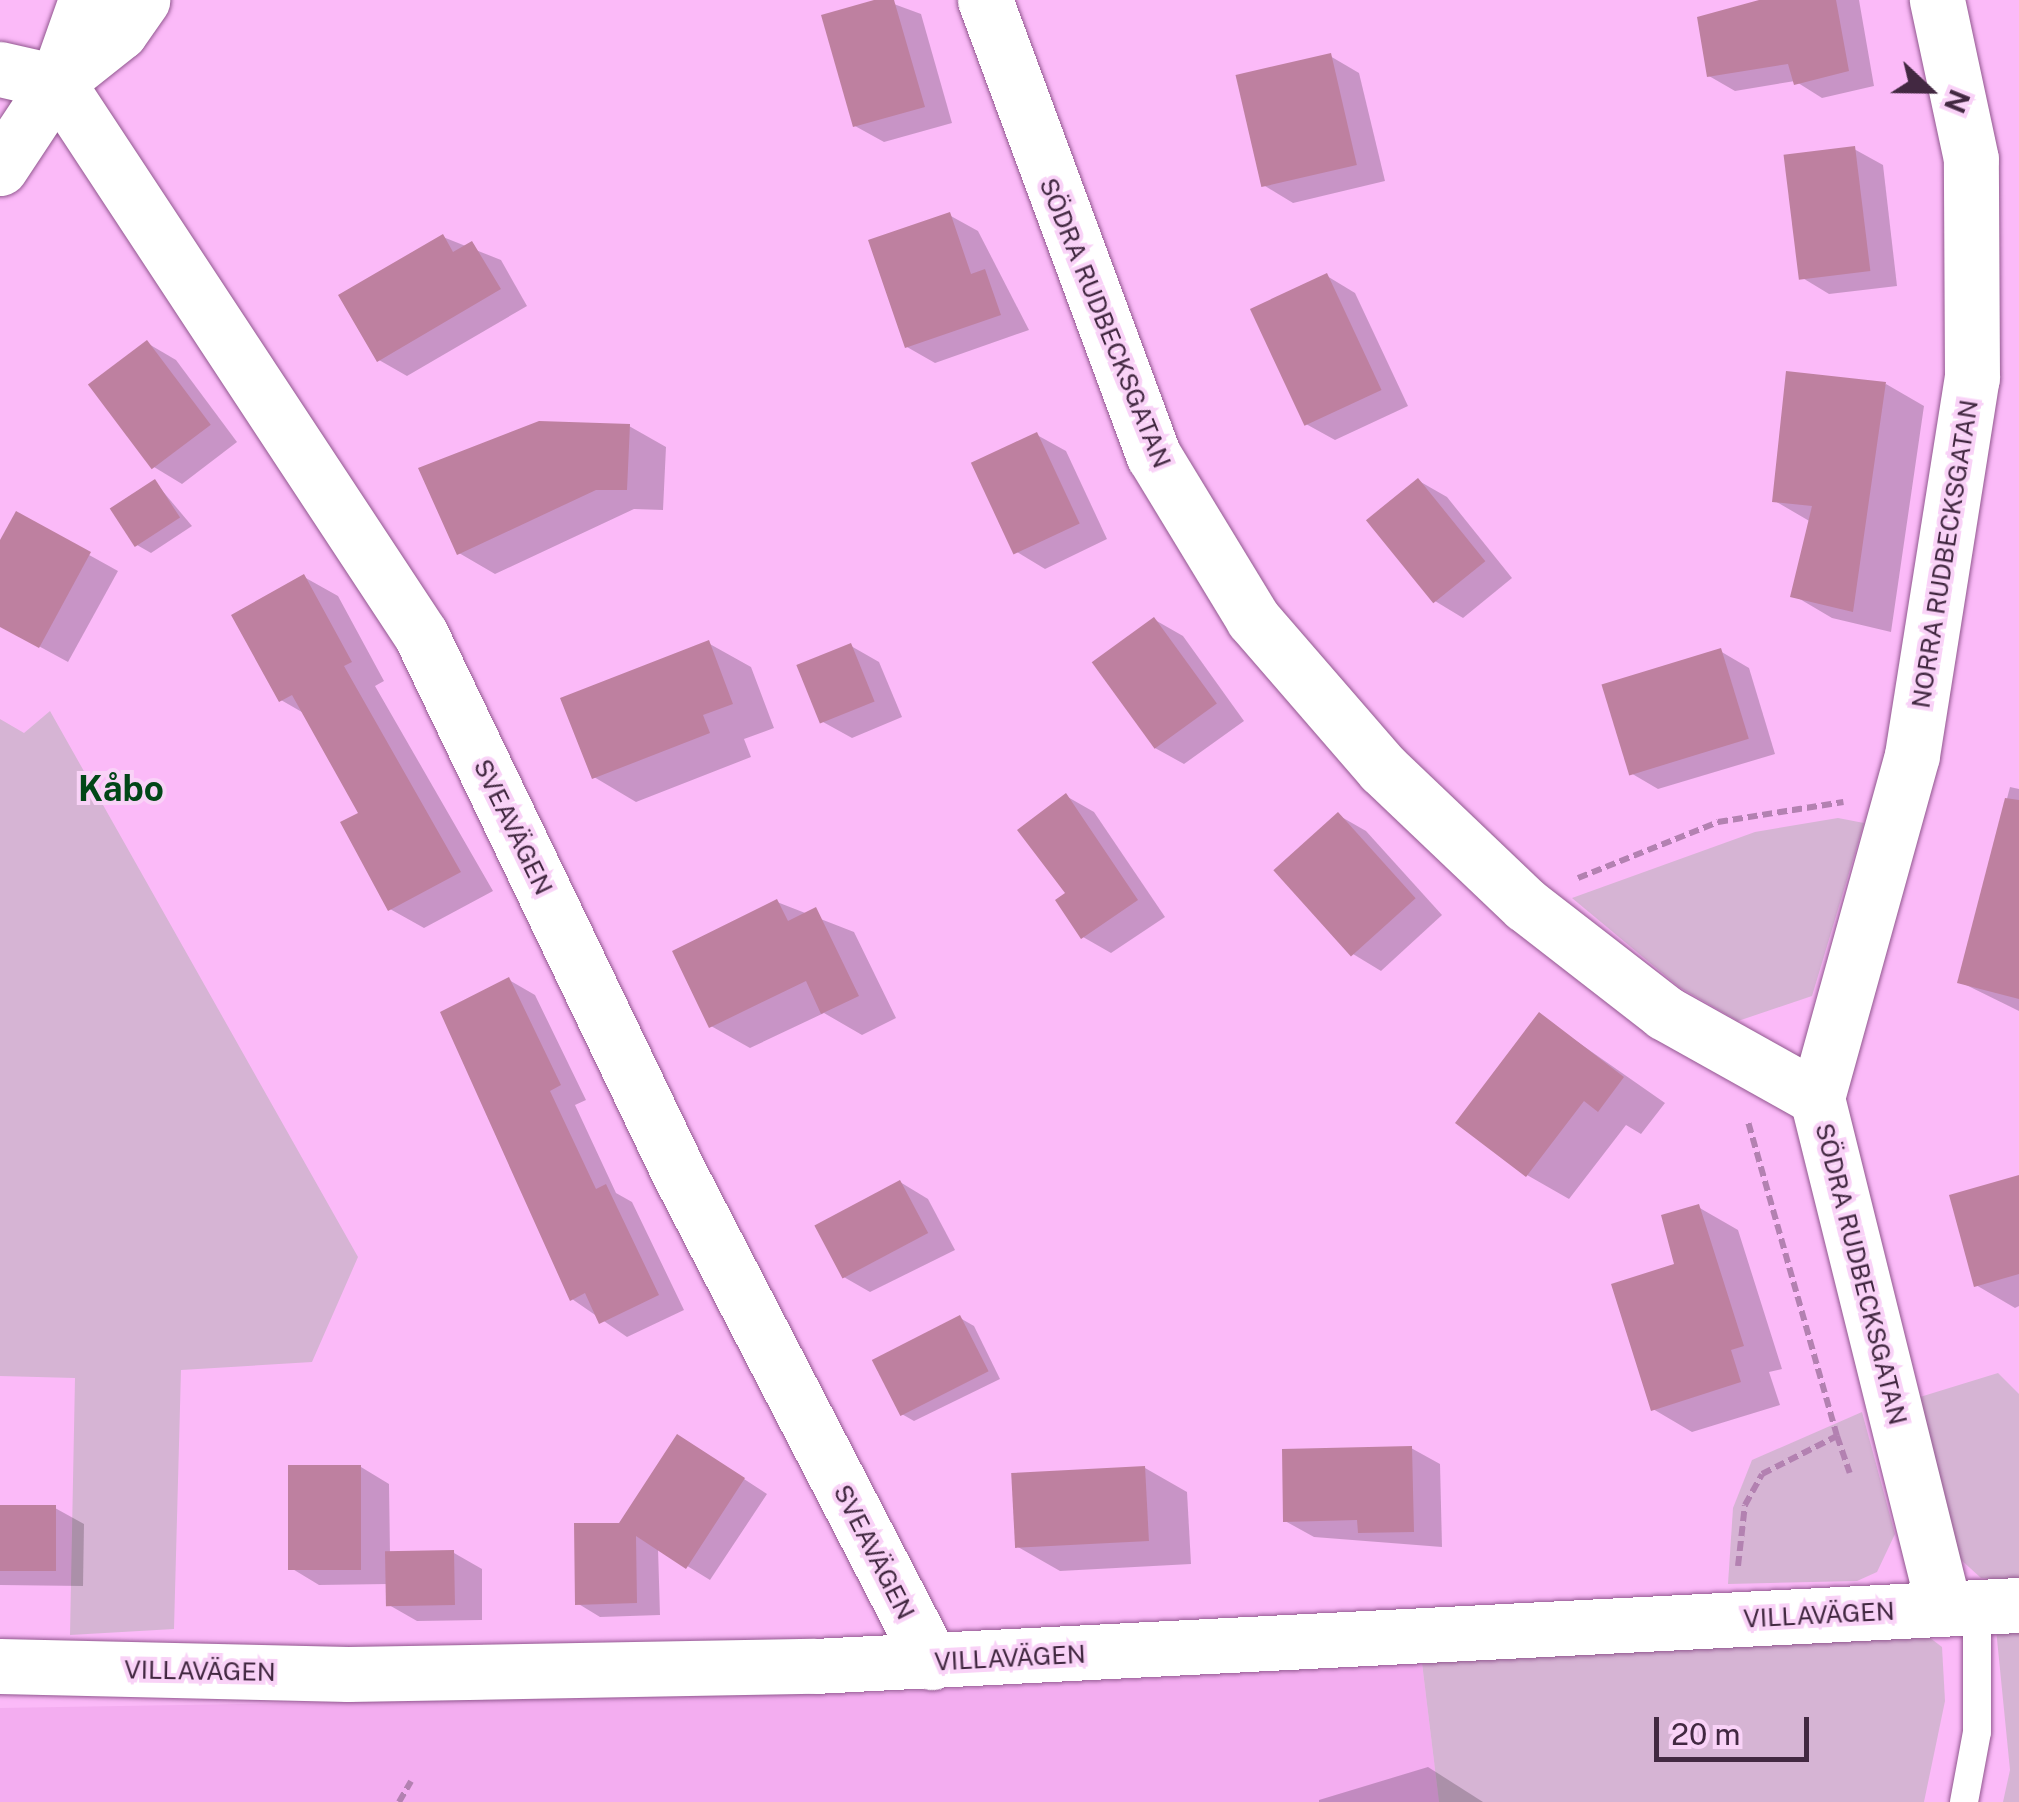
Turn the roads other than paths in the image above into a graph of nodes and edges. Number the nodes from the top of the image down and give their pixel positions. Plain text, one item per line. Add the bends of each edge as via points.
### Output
1 (86, 0) edge
2 (142, 0) edge
3 (985, 0) edge
4 (1937, 0) edge
5 (0, 69) edge
6 (56, 82) junction
7 (0, 168) edge
8 (1817, 1098) junction
9 (1980, 1607) edge
10 (932, 1662) junction
11 (0, 1666) edge
12 (1964, 1802) edge

1 - 6 street
2 - 6 street via 120,32
3 - 8 street, SÖDRA RUDBECKSGATAN via 1154,456 1252,619 1383,769 1521,901 1665,1013
4 - 8 street, NORRA RUDBECKSGATAN via 1971,158 1972,378 1944,588 1901,793
5 - 6 street
6 - 7 street
6 - 10 street, SVEAVÄGEN via 422,635 678,1172
8 - 9 street, SÖDRA RUDBECKSGATAN
9 - 10 street, VILLAVÄGEN
9 - 12 lane via 1977,1732
10 - 11 street, VILLAVÄGEN via 348,1674

